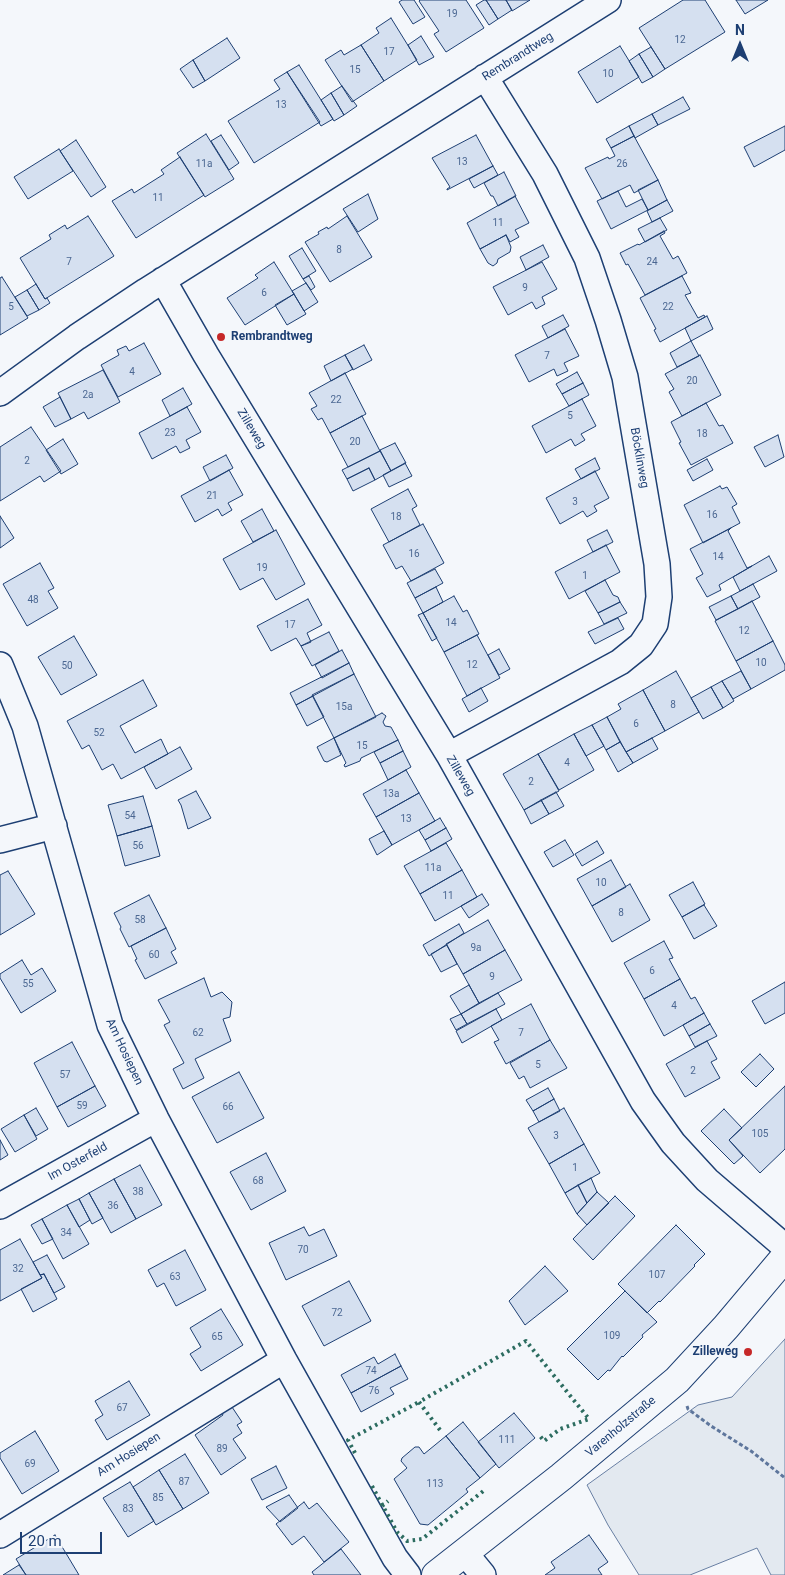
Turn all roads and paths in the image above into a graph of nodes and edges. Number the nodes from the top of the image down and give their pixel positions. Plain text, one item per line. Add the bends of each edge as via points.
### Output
1 (608, 0) edge
2 (485, 77) junction
3 (163, 280) junction
4 (0, 393) edge
5 (0, 664) edge
6 (449, 755) junction
7 (54, 826) junction
8 (0, 840) edge
9 (156, 1119) junction
10 (0, 1206) edge
11 (785, 1247) edge
12 (785, 1257) edge
13 (284, 1360) junction
14 (677, 1380) junction
15 (785, 1478) edge
16 (0, 1535) edge
17 (465, 1553) junction
18 (408, 1575) edge
19 (436, 1575) edge
20 (483, 1575) edge

1 - 2 street, Rembrandtweg
2 - 3 street, Rembrandtweg
2 - 6 street, Böcklinweg via 545,174 587,258 608,320 625,378 657,564 659,597 655,624 641,645 620,662
3 - 4 street, Rembrandtweg
3 - 6 street, Zilleweg
5 - 7 street, Am Hosiepen via 25,726
6 - 11 street, Zilleweg via 643,1101 673,1143 707,1180
7 - 8 street
7 - 9 street, Am Hosiepen via 110,1024
9 - 10 street, Im Osterfeld
9 - 13 street, Am Hosiepen
12 - 14 street, Varenholzstraße
13 - 16 street, Am Hosiepen
13 - 18 street, Am Hosiepen via 395,1558
14 - 15 path via 688,1409
14 - 17 street, Varenholzstraße
17 - 19 street, Varenholzstraße
17 - 20 street

